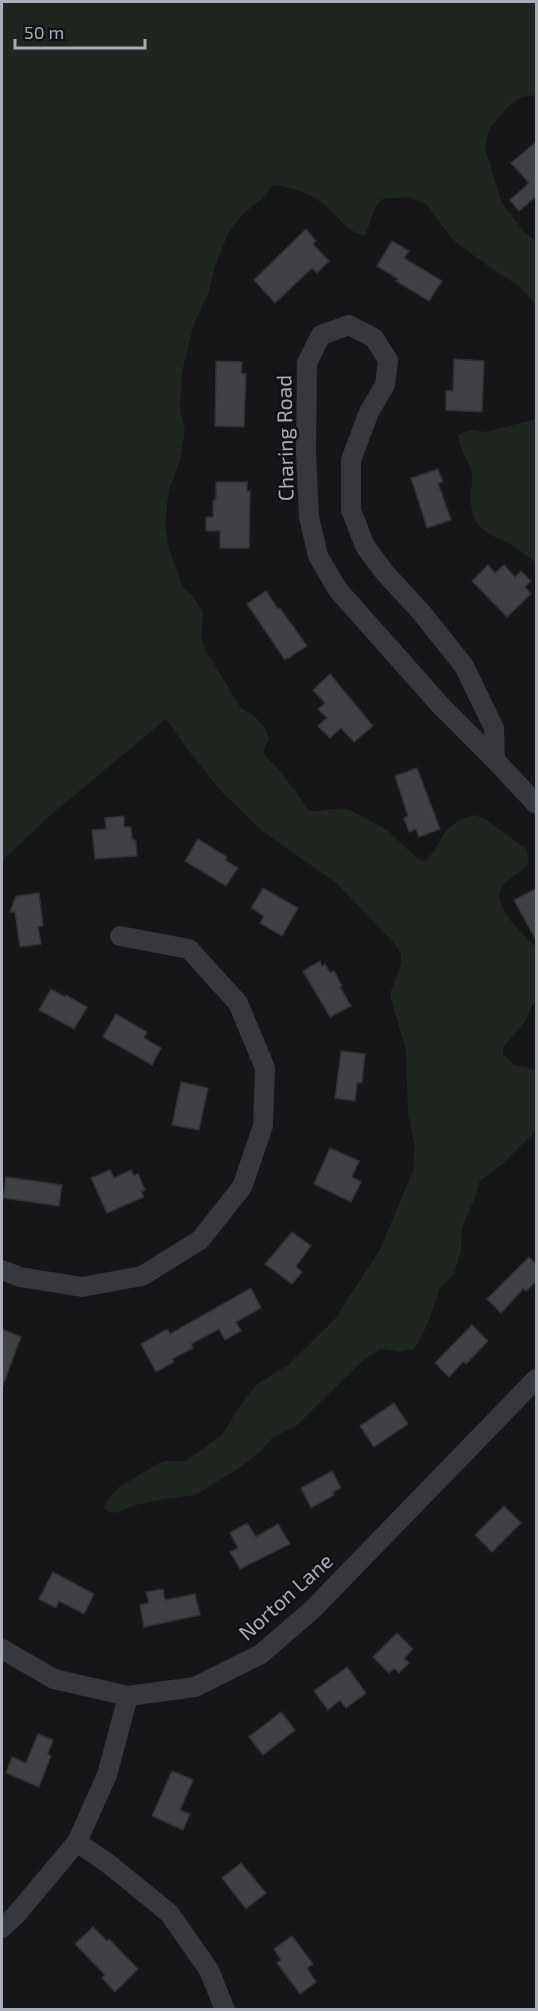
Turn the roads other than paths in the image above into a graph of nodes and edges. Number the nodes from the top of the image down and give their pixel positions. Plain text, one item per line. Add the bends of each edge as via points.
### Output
1 (495, 760) junction
2 (537, 804) edge
3 (120, 936) dead end
4 (2, 1270) edge
5 (537, 1379) edge
6 (2, 1649) edge
7 (128, 1695) junction
8 (77, 1842) junction
9 (2, 1928) edge
10 (225, 2010) edge

1 - 1 street, Charing Road via 494,728 464,666 365,546 351,510 351,460 369,412 385,386 387,360 374,338 349,325 321,335 307,363 309,517 318,556 338,590
1 - 2 street, Charing Road
3 - 4 street via 189,949 238,1003 265,1068 263,1126 242,1187 200,1240 142,1276 82,1287 20,1277
5 - 7 street, Norton Lane via 313,1609 261,1654 195,1687
6 - 7 street, Norton Lane via 54,1679
7 - 8 street via 107,1775
8 - 9 street
8 - 10 street via 169,1913 209,1970

